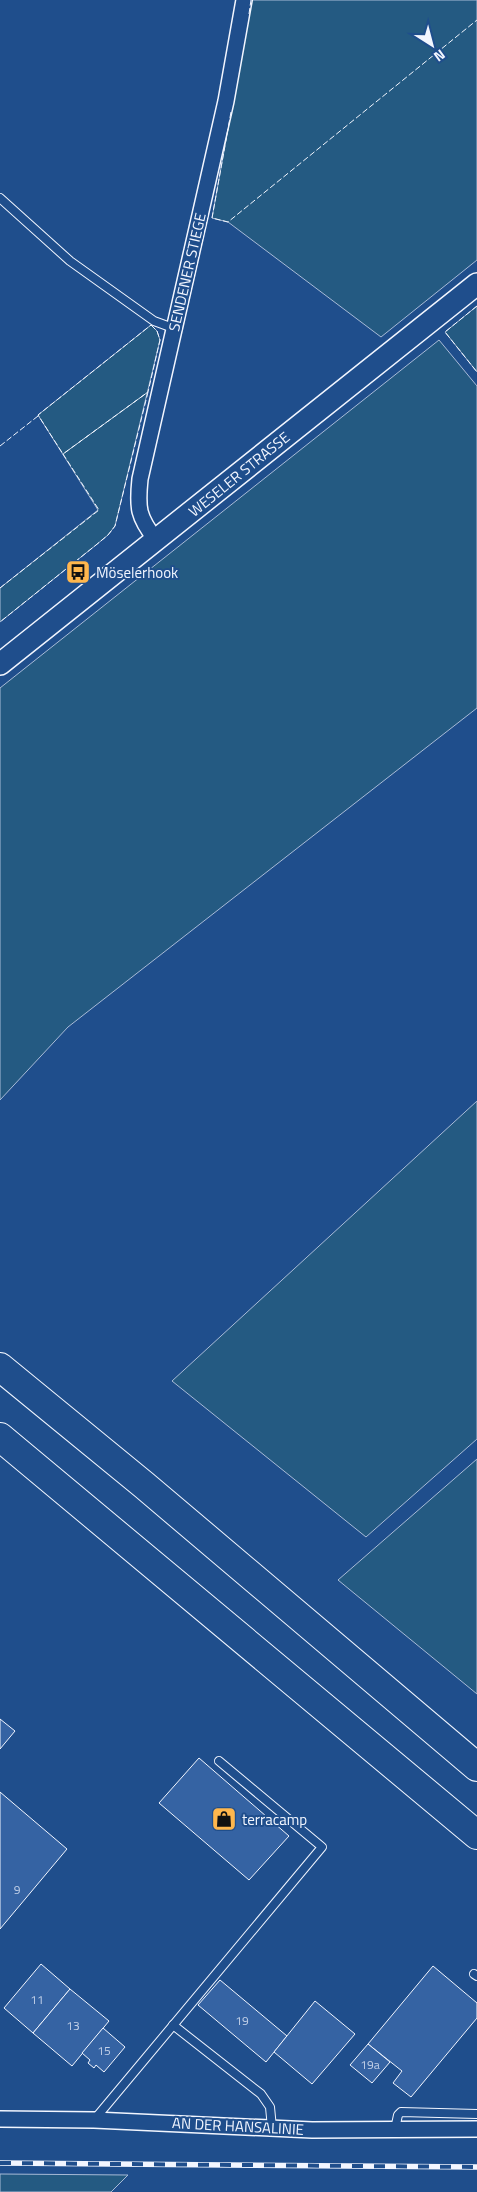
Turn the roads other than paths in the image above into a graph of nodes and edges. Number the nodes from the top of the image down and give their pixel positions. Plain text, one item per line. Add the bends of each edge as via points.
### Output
1 (244, 0) edge
2 (0, 198) edge
3 (477, 284) edge
4 (173, 328) junction
5 (156, 540) junction
6 (0, 664) edge
7 (0, 1367) edge
8 (0, 1437) edge
9 (219, 1761) dead end
10 (477, 1767) edge
11 (477, 1835) edge
12 (173, 2025) junction
13 (477, 2114) edge
14 (0, 2119) edge
15 (94, 2120) junction
16 (272, 2128) junction
17 (395, 2129) junction
18 (477, 2129) edge

1 - 4 street, SENDENER STIEGE via 226,100
2 - 4 lane via 70,261 154,321
3 - 5 main road, WESELER STRASSE
4 - 5 street, SENDENER STIEGE via 140,479 138,502 139,515
5 - 6 main road, WESELER STRASSE
7 - 10 highway
8 - 11 highway
9 - 12 lane via 322,1847
12 - 15 lane
12 - 16 lane via 261,2094 270,2107
13 - 17 lane via 401,2112
14 - 15 street, AN DER HANSALINIE
15 - 16 street, AN DER HANSALINIE
16 - 17 street, AN DER HANSALINIE
17 - 18 street, AN DER HANSALINIE

